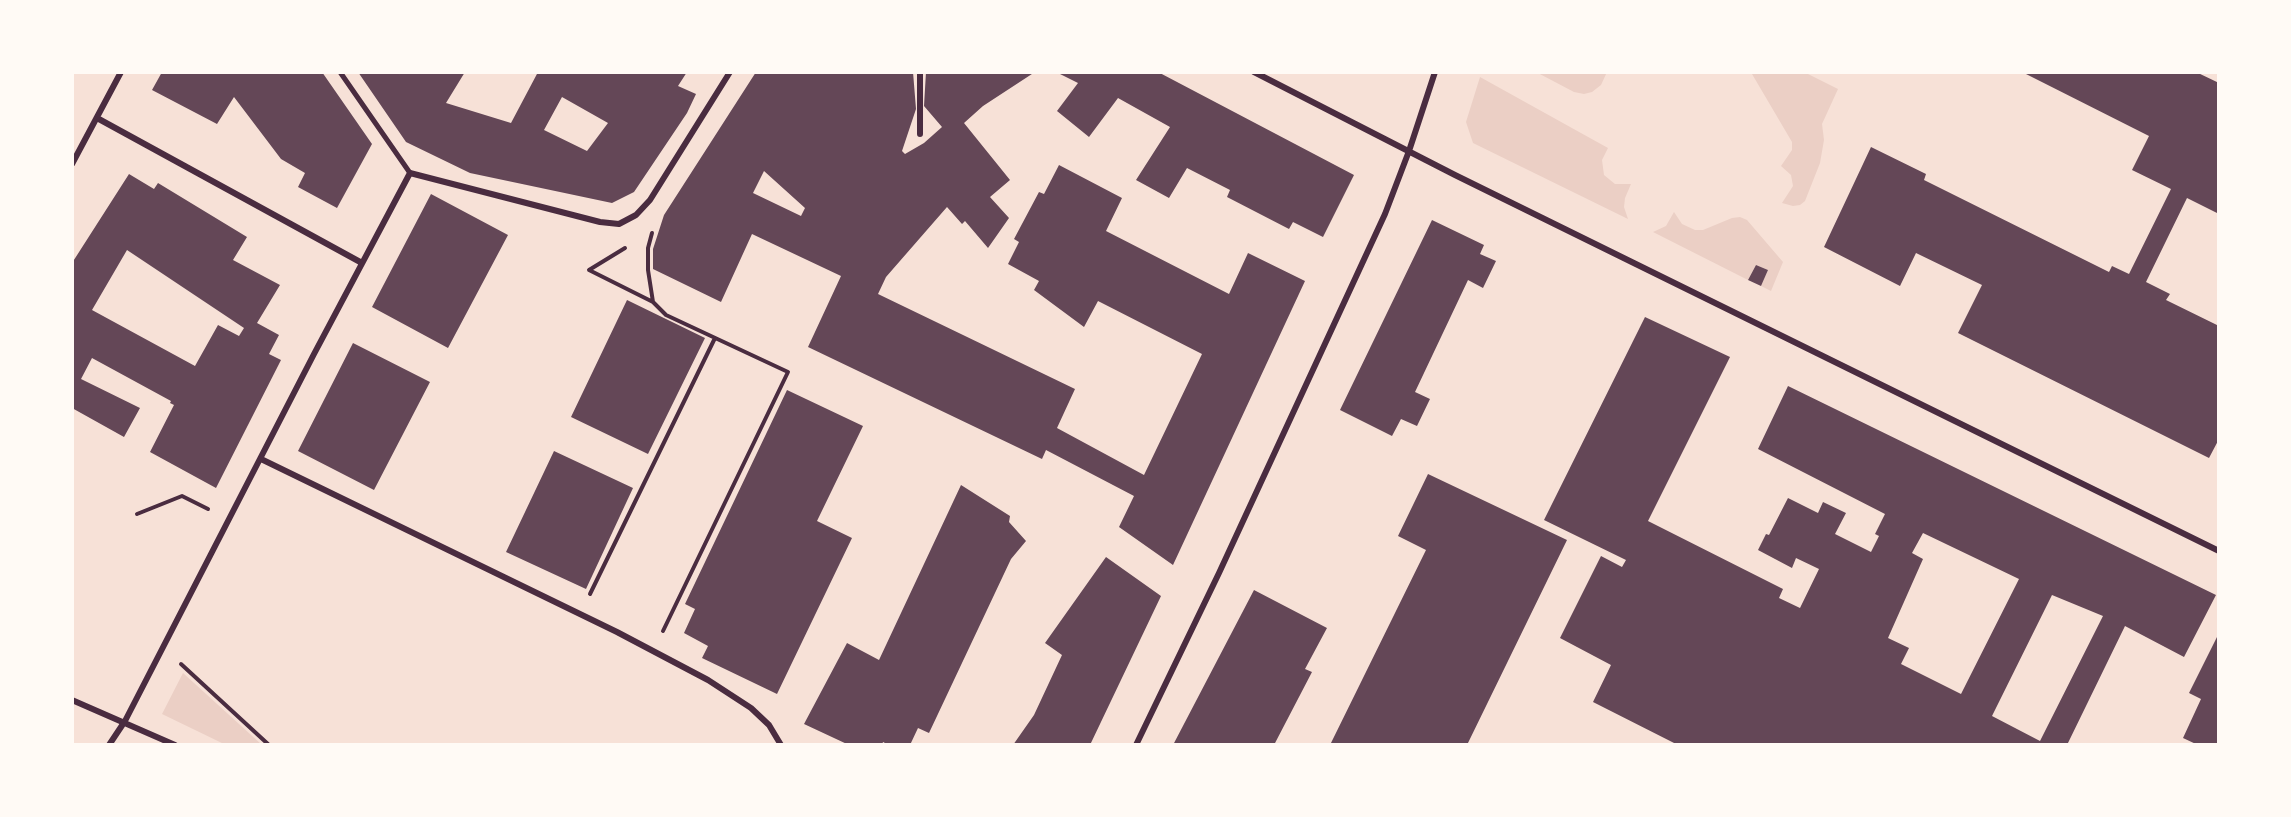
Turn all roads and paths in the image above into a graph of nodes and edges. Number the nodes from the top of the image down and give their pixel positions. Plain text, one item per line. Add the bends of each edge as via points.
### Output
1 (121, 72) edge
2 (340, 72) edge
3 (730, 72) edge
4 (920, 72) edge
5 (1254, 72) edge
6 (1435, 72) edge
7 (97, 118) junction
8 (920, 134) dead end
9 (1409, 151) junction
10 (72, 164) edge
11 (410, 173) junction
12 (646, 235) dead end
13 (630, 245) dead end
14 (362, 263) junction
15 (653, 302) junction
16 (715, 338) junction
17 (261, 459) junction
18 (208, 509) dead end
19 (137, 514) dead end
20 (2219, 550) edge
21 (580, 614) junction
22 (653, 651) junction
23 (181, 664) dead end
24 (72, 700) edge
25 (125, 721) junction
26 (110, 745) edge
27 (175, 745) edge
28 (269, 745) edge
29 (781, 745) edge
30 (1136, 745) edge

1 - 7 street
2 - 11 street
3 - 11 street via 650,201 619,224
4 - 8 street
5 - 9 street
6 - 9 street
7 - 10 street
7 - 14 street
9 - 20 street
9 - 30 street via 1385,214
11 - 14 street
12 - 15 path via 652,231 648,270
13 - 15 path via 589,270
14 - 17 street
15 - 16 path via 666,315
16 - 21 path
16 - 22 path via 788,372
17 - 21 street
17 - 25 street
18 - 19 path via 182,496
21 - 22 street
22 - 29 street via 751,708 769,725
23 - 28 path
24 - 25 street
25 - 26 street
25 - 27 street

